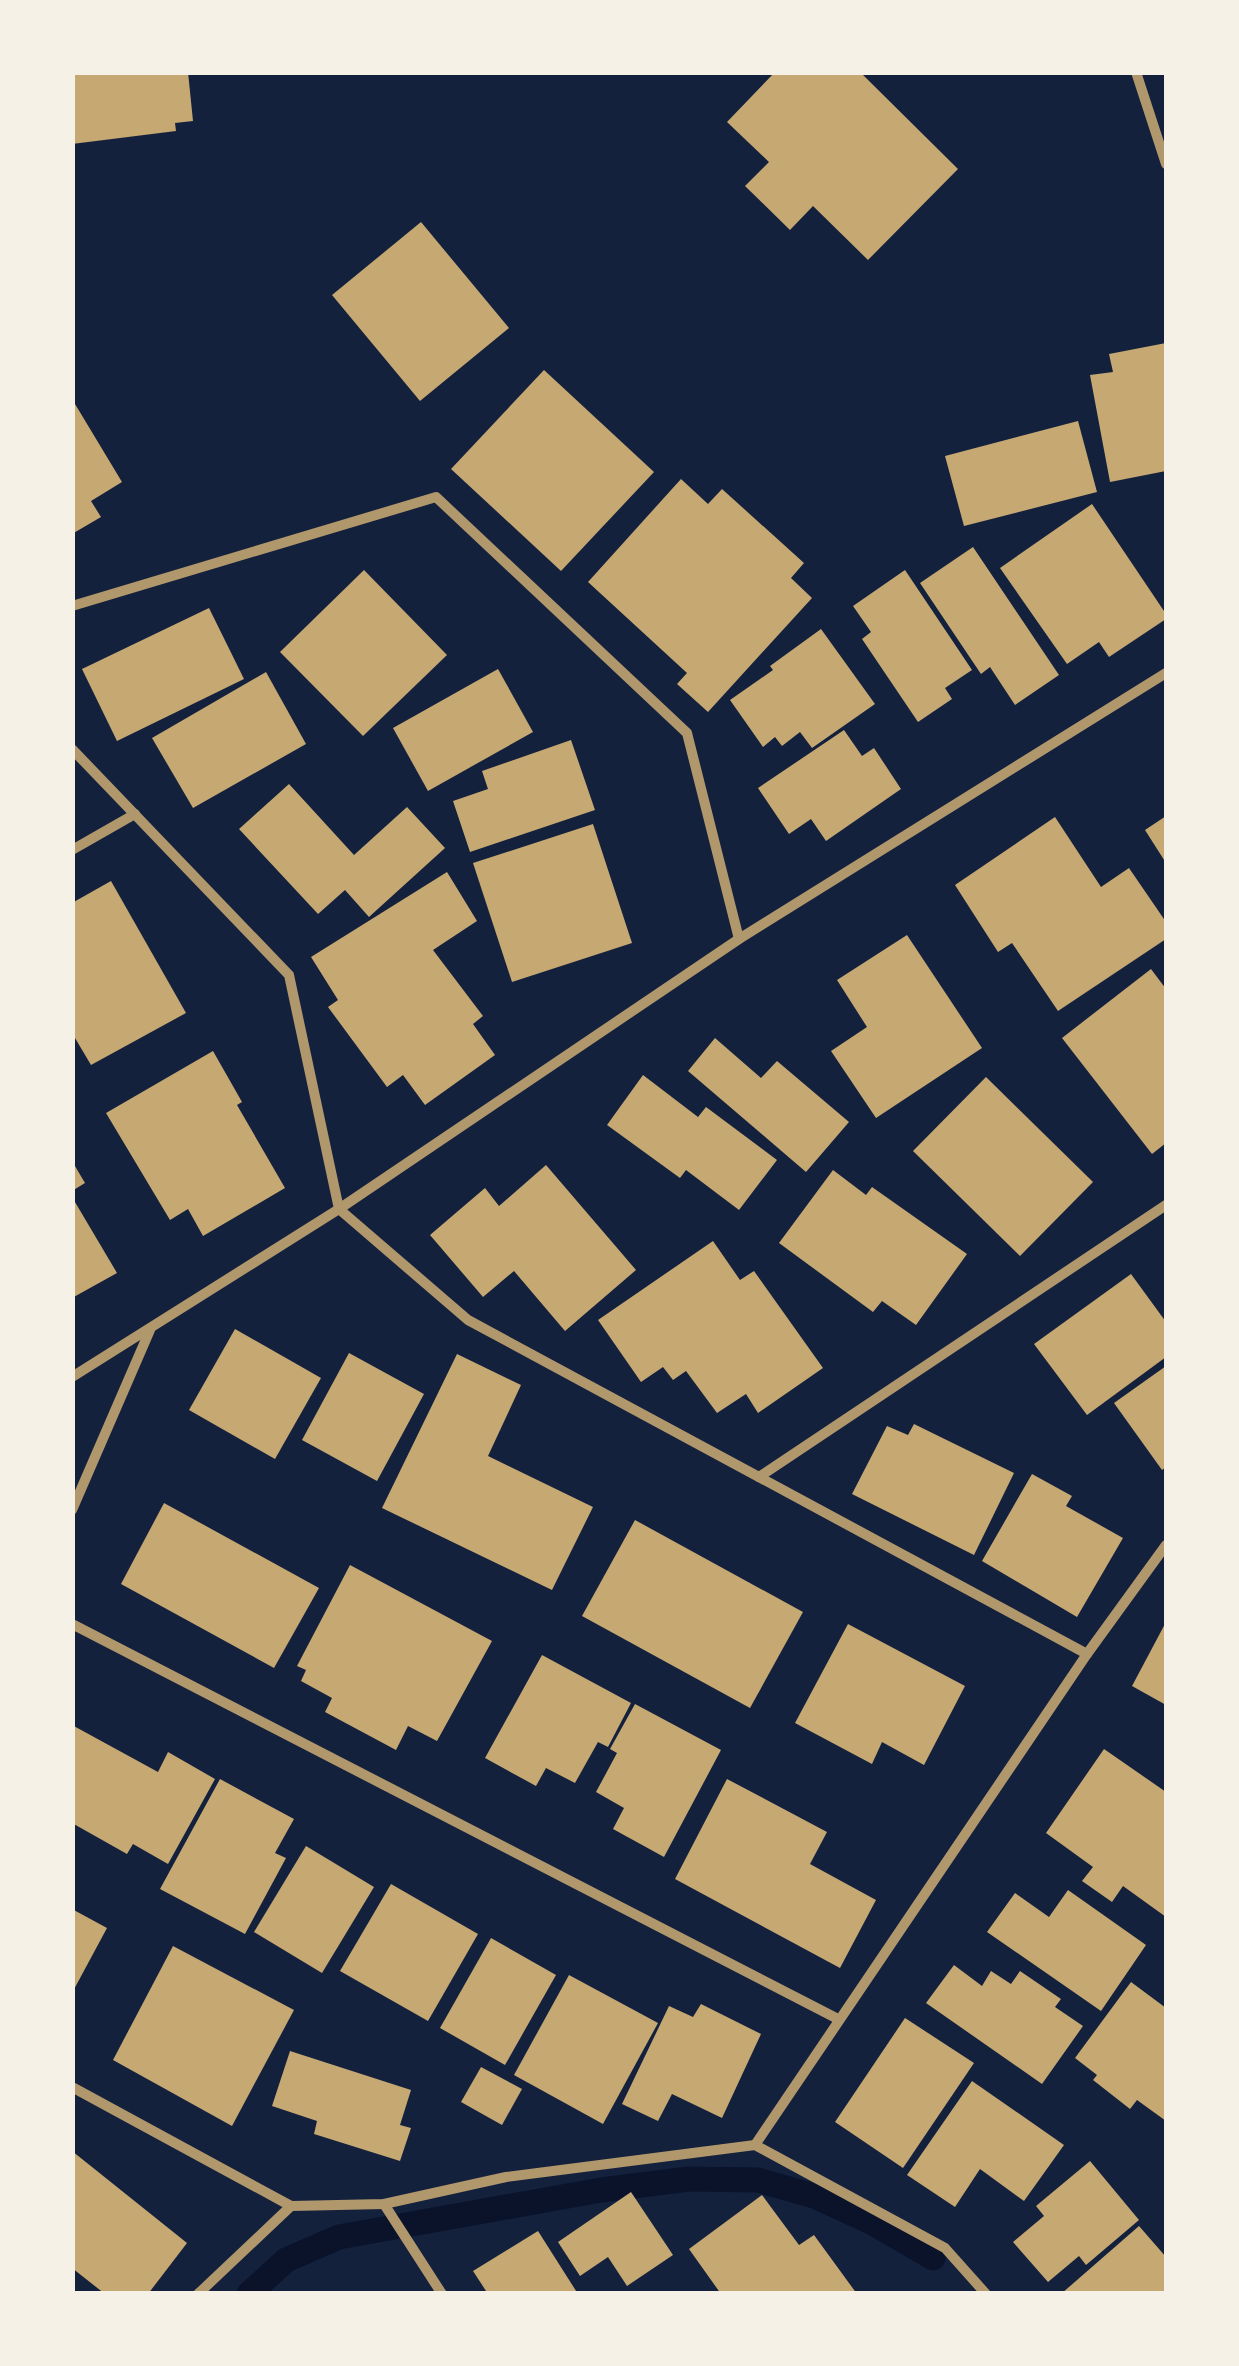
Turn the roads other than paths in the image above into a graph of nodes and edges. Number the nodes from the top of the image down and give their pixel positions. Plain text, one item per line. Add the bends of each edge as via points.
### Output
1 (1136, 72) edge
2 (1166, 164) edge
3 (72, 606) edge
4 (1166, 673) edge
5 (72, 749) edge
6 (135, 814) junction
7 (72, 850) edge
8 (739, 939) junction
9 (1166, 1205) edge
10 (339, 1209) junction
11 (150, 1329) junction
12 (72, 1377) edge
13 (759, 1478) junction
14 (72, 1510) edge
15 (1166, 1546) edge
16 (72, 1624) edge
17 (1087, 1654) junction
18 (838, 2019) junction
19 (72, 2087) edge
20 (755, 2144) junction
21 (384, 2204) junction
22 (291, 2206) junction
23 (198, 2294) edge
24 (442, 2294) edge
25 (986, 2294) edge

1 - 2 street
3 - 8 street via 436,497 687,733
4 - 8 street
5 - 6 street
6 - 7 street
6 - 10 street via 289,975
8 - 10 street
9 - 13 street
10 - 11 street
10 - 13 street via 468,1320
11 - 12 street
11 - 14 street
13 - 17 street
15 - 17 street
16 - 18 street
17 - 18 street
18 - 20 street
19 - 22 street
20 - 21 street via 506,2177
20 - 25 street via 945,2248
21 - 22 street
21 - 24 street
22 - 23 street

